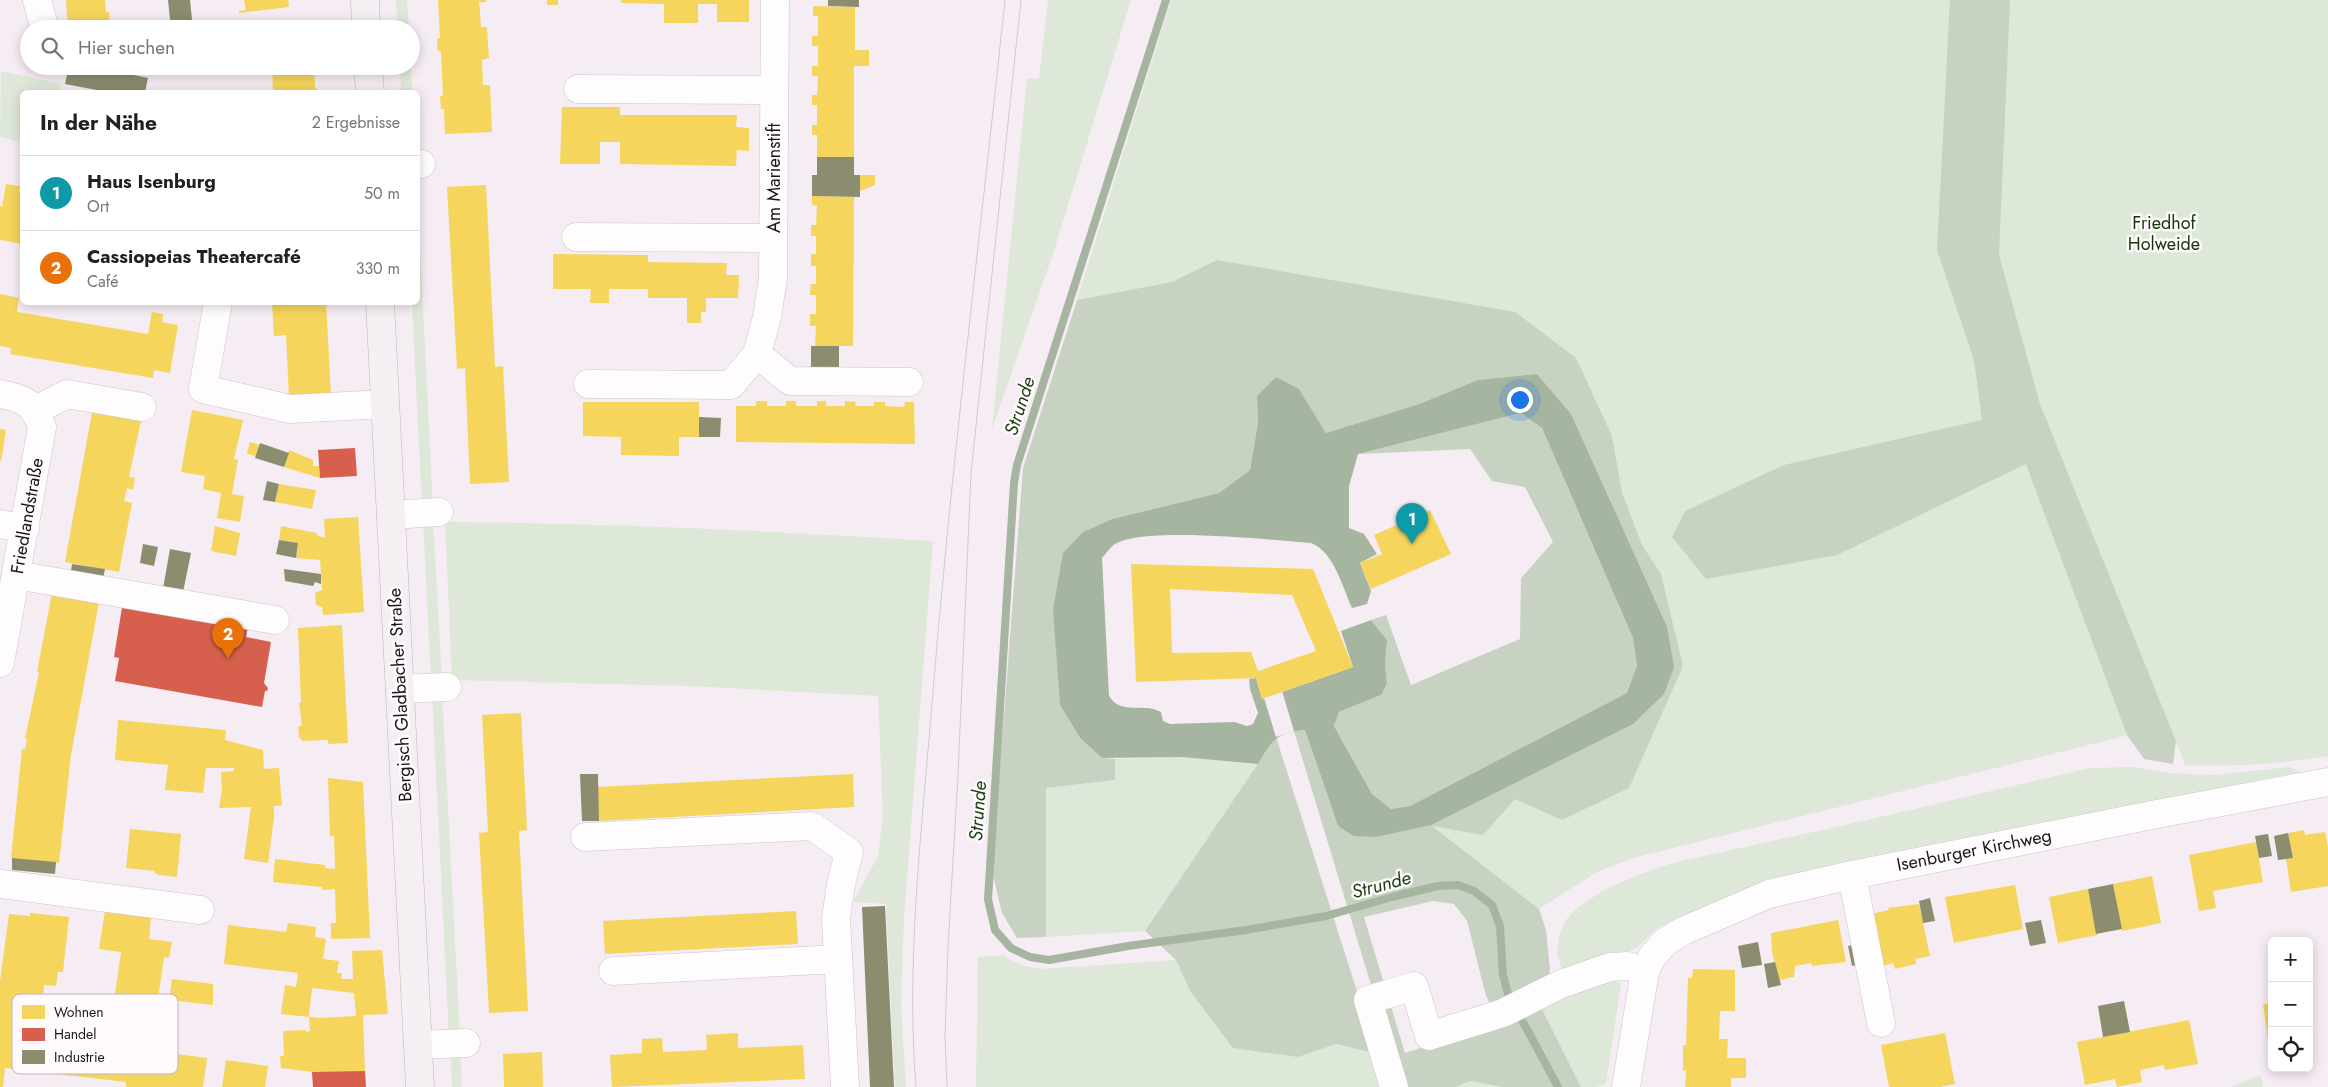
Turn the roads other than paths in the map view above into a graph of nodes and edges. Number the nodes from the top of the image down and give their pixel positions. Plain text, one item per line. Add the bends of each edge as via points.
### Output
1 (37, 0) edge
2 (365, 0) edge
3 (775, 0) edge
4 (42, 20) edge
5 (366, 20) edge
6 (369, 75) edge
7 (578, 89) dead end
8 (370, 90) edge
9 (774, 90) junction
10 (576, 237) dead end
11 (773, 238) junction
12 (217, 305) edge
13 (380, 305) edge
14 (757, 354) junction
15 (909, 382) dead end
16 (588, 384) dead end
17 (0, 394) edge
18 (386, 404) junction
19 (142, 408) dead end
20 (36, 410) junction
21 (439, 512) dead end
22 (391, 515) junction
23 (12, 527) edge
24 (16, 575) junction
25 (275, 620) dead end
26 (0, 663) edge
27 (448, 687) dead end
28 (400, 689) junction
29 (2328, 782) edge
30 (585, 838) dead end
31 (1852, 874) junction
32 (0, 884) edge
33 (200, 910) dead end
34 (838, 959) junction
35 (612, 970) dead end
36 (1645, 972) junction
37 (1881, 1023) dead end
38 (466, 1042) dead end
39 (418, 1045) junction
40 (420, 1087) edge
41 (845, 1087) edge
42 (1394, 1087) edge
43 (1626, 1087) edge

1 - 4 street
2 - 5 main road
3 - 9 street, Am Marienstift
6 - 8 main road
7 - 9 street
9 - 11 street, Am Marienstift
10 - 11 street
11 - 14 street, Am Marienstift via 773,278
12 - 18 street via 203,389 290,409
13 - 18 main road, Bergisch Gladbacher Straße
14 - 15 street via 790,382
14 - 16 street via 731,385
17 - 20 street via 22,400
18 - 22 main road, Bergisch Gladbacher Straße
19 - 20 street via 67,394
20 - 23 street, Friedlandstraße via 42,427
21 - 22 street
22 - 28 main road, Bergisch Gladbacher Straße
23 - 24 street, Friedlandstraße
24 - 25 street
24 - 26 street, Friedlandstraße
27 - 28 street
28 - 39 main road, Bergisch Gladbacher Straße
29 - 31 street, Isenburger Kirchweg
30 - 34 street via 812,826 849,852 836,918
31 - 36 street, Isenburger Kirchweg via 1769,894 1683,931 1665,942
31 - 37 street
32 - 33 street
34 - 35 street
34 - 41 street
36 - 42 street via 1628,966 1610,967 1561,984 1503,1013 1429,1036 1414,986 1368,1000
36 - 43 street
38 - 39 street
39 - 40 main road, Bergisch Gladbacher Straße

